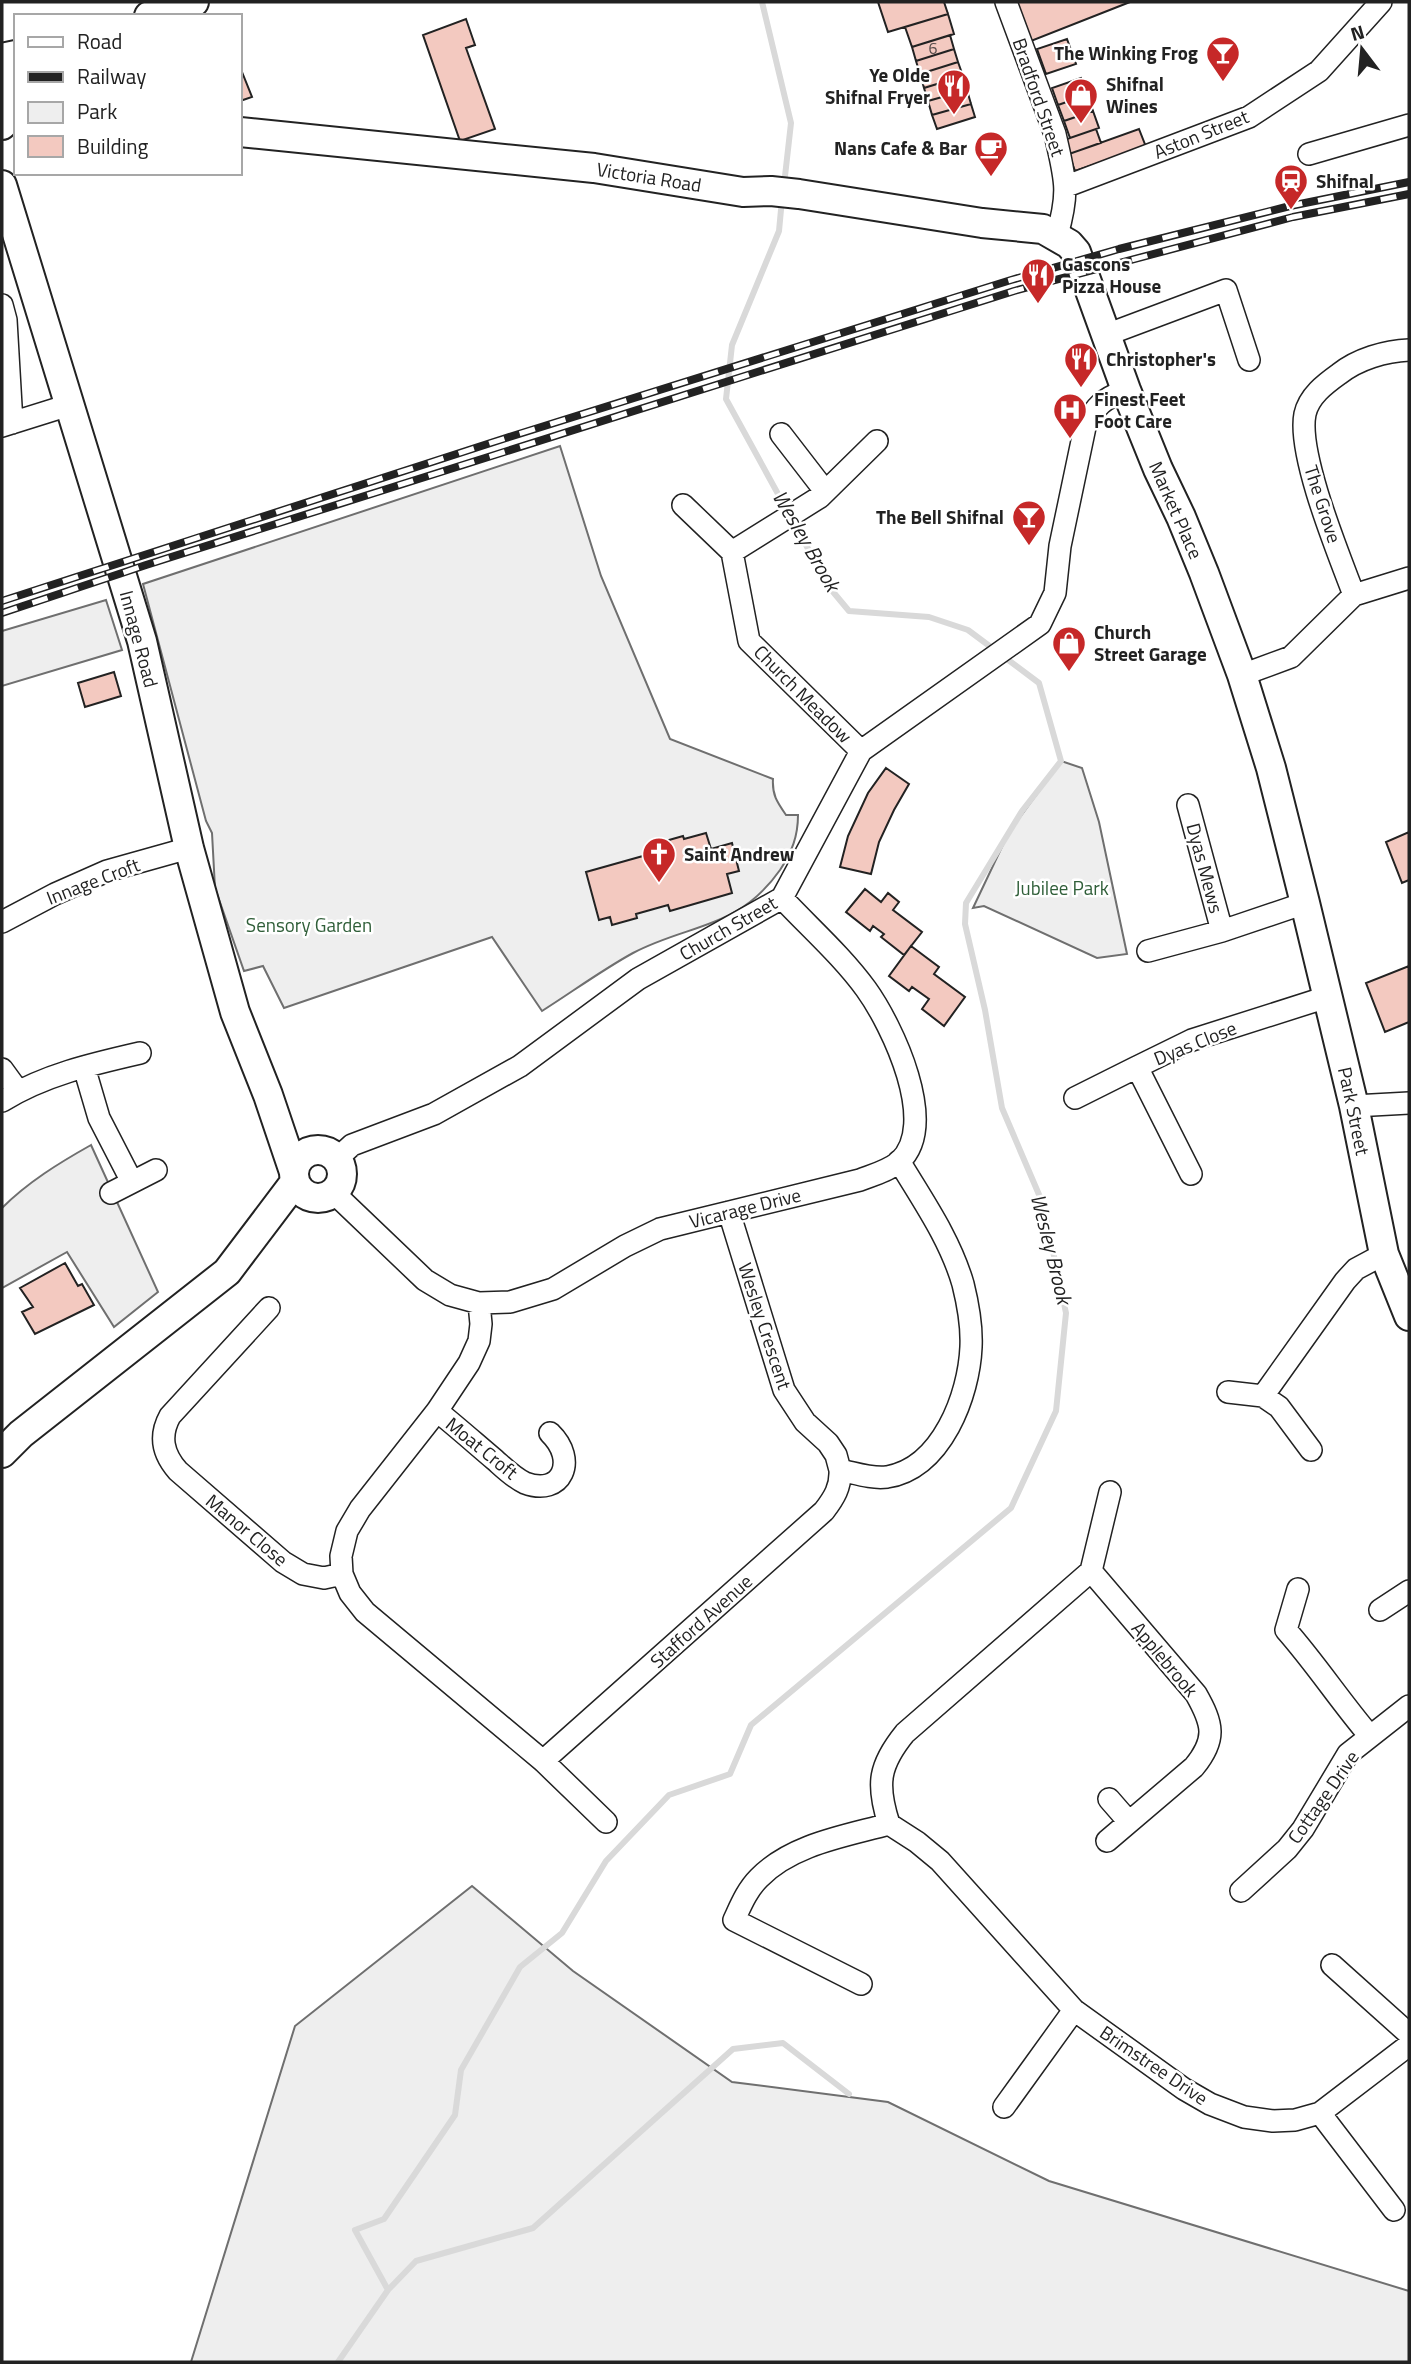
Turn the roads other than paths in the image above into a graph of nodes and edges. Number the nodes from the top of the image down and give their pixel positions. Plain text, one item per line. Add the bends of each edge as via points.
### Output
1 (194, 2) edge
2 (1006, 2) edge
3 (1381, 2) edge
4 (155, 14) edge
5 (1409, 125) edge
6 (242, 132) edge
7 (1309, 154) dead end
8 (2, 185) edge
9 (1067, 186) junction
10 (1056, 235) junction
11 (2, 305) edge
12 (1106, 335) junction
13 (1409, 350) edge
14 (1249, 360) dead end
15 (1126, 390) junction
16 (69, 405) junction
17 (7, 424) edge
18 (780, 434) dead end
19 (877, 441) dead end
20 (825, 491) junction
21 (683, 505) dead end
22 (732, 552) junction
23 (1409, 578) edge
24 (1354, 595) junction
25 (1242, 675) junction
26 (861, 751) junction
27 (1188, 805) dead end
28 (189, 848) junction
29 (782, 898) junction
30 (1305, 903) junction
31 (2, 922) edge
32 (1222, 931) junction
33 (1148, 951) dead end
34 (1327, 997) junction
35 (140, 1054) dead end
36 (84, 1067) junction
37 (1137, 1067) junction
38 (2, 1069) edge
39 (268, 1095) junction
40 (10, 1096) edge
41 (1075, 1098) dead end
42 (1409, 1103) edge
43 (1354, 1106) junction
44 (313, 1150) junction
45 (339, 1161) junction
46 (899, 1161) junction
47 (156, 1170) dead end
48 (1191, 1174) dead end
49 (295, 1177) junction
50 (132, 1182) junction
51 (111, 1193) dead end
52 (334, 1193) junction
53 (729, 1212) junction
54 (1384, 1254) junction
55 (480, 1303) junction
56 (269, 1308) dead end
57 (1409, 1316) edge
58 (1228, 1392) dead end
59 (1263, 1396) junction
60 (438, 1411) junction
61 (550, 1433) dead end
62 (1311, 1450) dead end
63 (2, 1453) edge
64 (840, 1470) junction
65 (1110, 1492) dead end
66 (1091, 1571) junction
67 (342, 1574) junction
68 (1298, 1589) dead end
69 (1409, 1591) edge
70 (1380, 1610) dead end
71 (1409, 1706) edge
72 (1370, 1735) junction
73 (543, 1761) junction
74 (1109, 1799) dead end
75 (606, 1822) dead end
76 (1129, 1822) junction
77 (889, 1824) junction
78 (1107, 1841) dead end
79 (1241, 1891) dead end
80 (1332, 1965) dead end
81 (861, 1984) dead end
82 (1074, 2010) junction
83 (1409, 2034) edge
84 (1409, 2045) edge
85 (1004, 2107) dead end
86 (1320, 2113) junction
87 (1394, 2210) dead end

1 - 4 main road
2 - 9 street, Bradford Street via 1055,134
3 - 9 street, Aston Street via 1319,71 1249,117
5 - 7 street
6 - 10 main road, Victoria Road via 594,168 744,192 799,194 1042,229
8 - 16 main road, Innage Road
9 - 10 street, Bradford Street
10 - 12 main road, Market Place via 1076,252
11 - 17 street
12 - 14 street via 1226,290
12 - 15 main road, Market Place
13 - 24 street, The Grove via 1350,365 1318,389 1305,413 1306,454
15 - 25 main road, Market Place
15 - 26 street, Church Street via 1106,398 1085,427 1055,593 1040,624
16 - 17 street
16 - 28 main road, Innage Road via 142,641
18 - 20 street
19 - 20 street
20 - 22 street
21 - 22 street
22 - 26 street, Church Meadow via 749,641
23 - 24 street
24 - 25 street via 1291,657
25 - 30 main road, Park Street
26 - 29 street, Church Street
27 - 32 street, Dyas Mews
28 - 31 street, Innage Croft via 107,872
28 - 39 main road, Innage Road via 235,1012
29 - 45 street, Church Street via 638,979 520,1066 434,1114 352,1145
29 - 46 street via 866,990 895,1042 916,1121 911,1144
30 - 32 street
30 - 34 main road, Park Street
32 - 33 street
34 - 37 street, Dyas Close via 1192,1040
34 - 43 main road, Park Street
35 - 36 street
36 - 40 street
36 - 50 street via 99,1118
37 - 41 street
37 - 48 street, Dyas Close
38 - 40 street
39 - 44 main road
39 - 49 main road
42 - 43 street
43 - 54 main road, Park Street
44 - 45 main road via 330,1153
44 - 49 main road via 298,1160
45 - 52 main road via 343,1172
46 - 53 street, Vicarage Drive via 860,1180
46 - 64 street via 936,1221 963,1284 970,1318 968,1371 950,1424 922,1461 888,1476
47 - 50 street
49 - 52 main road via 303,1193 325,1198
49 - 63 main road via 227,1272
50 - 51 street
52 - 55 street, Vicarage Drive via 425,1280 450,1295
53 - 55 street, Vicarage Drive via 660,1229 553,1289 510,1302
53 - 64 street, Wesley Crescent via 784,1390 805,1422 828,1443
54 - 57 main road, Park Street
54 - 59 street via 1356,1269 1345,1281
55 - 60 street via 479,1341
56 - 67 street, Manor Close via 170,1416 164,1426 164,1448 178,1471 283,1562 303,1574 324,1578
58 - 59 street
59 - 62 street via 1279,1408
60 - 61 street, Moat Croft via 527,1483 547,1484 563,1471 562,1448
60 - 67 street via 347,1531
64 - 73 street, Stafford Avenue via 841,1482 824,1511
65 - 66 street
66 - 76 street, Applebrook via 1196,1694 1211,1727 1205,1753 1194,1767
66 - 77 street via 905,1733 890,1752 881,1775
67 - 73 street via 365,1612
68 - 72 street via 1286,1630
69 - 70 street
71 - 72 street, Cottage Drive
72 - 79 street, Cottage Drive via 1348,1754 1287,1849
73 - 75 street
74 - 76 street
76 - 78 street, Applebrook
77 - 81 street via 801,1850 772,1865 744,1898 734,1920
77 - 82 street, Brimstree Drive via 940,1861
80 - 83 street
82 - 85 street
82 - 86 street, Brimstree Drive via 1210,2104 1244,2117 1273,2121
84 - 86 street, Brimstree Drive
86 - 87 street

